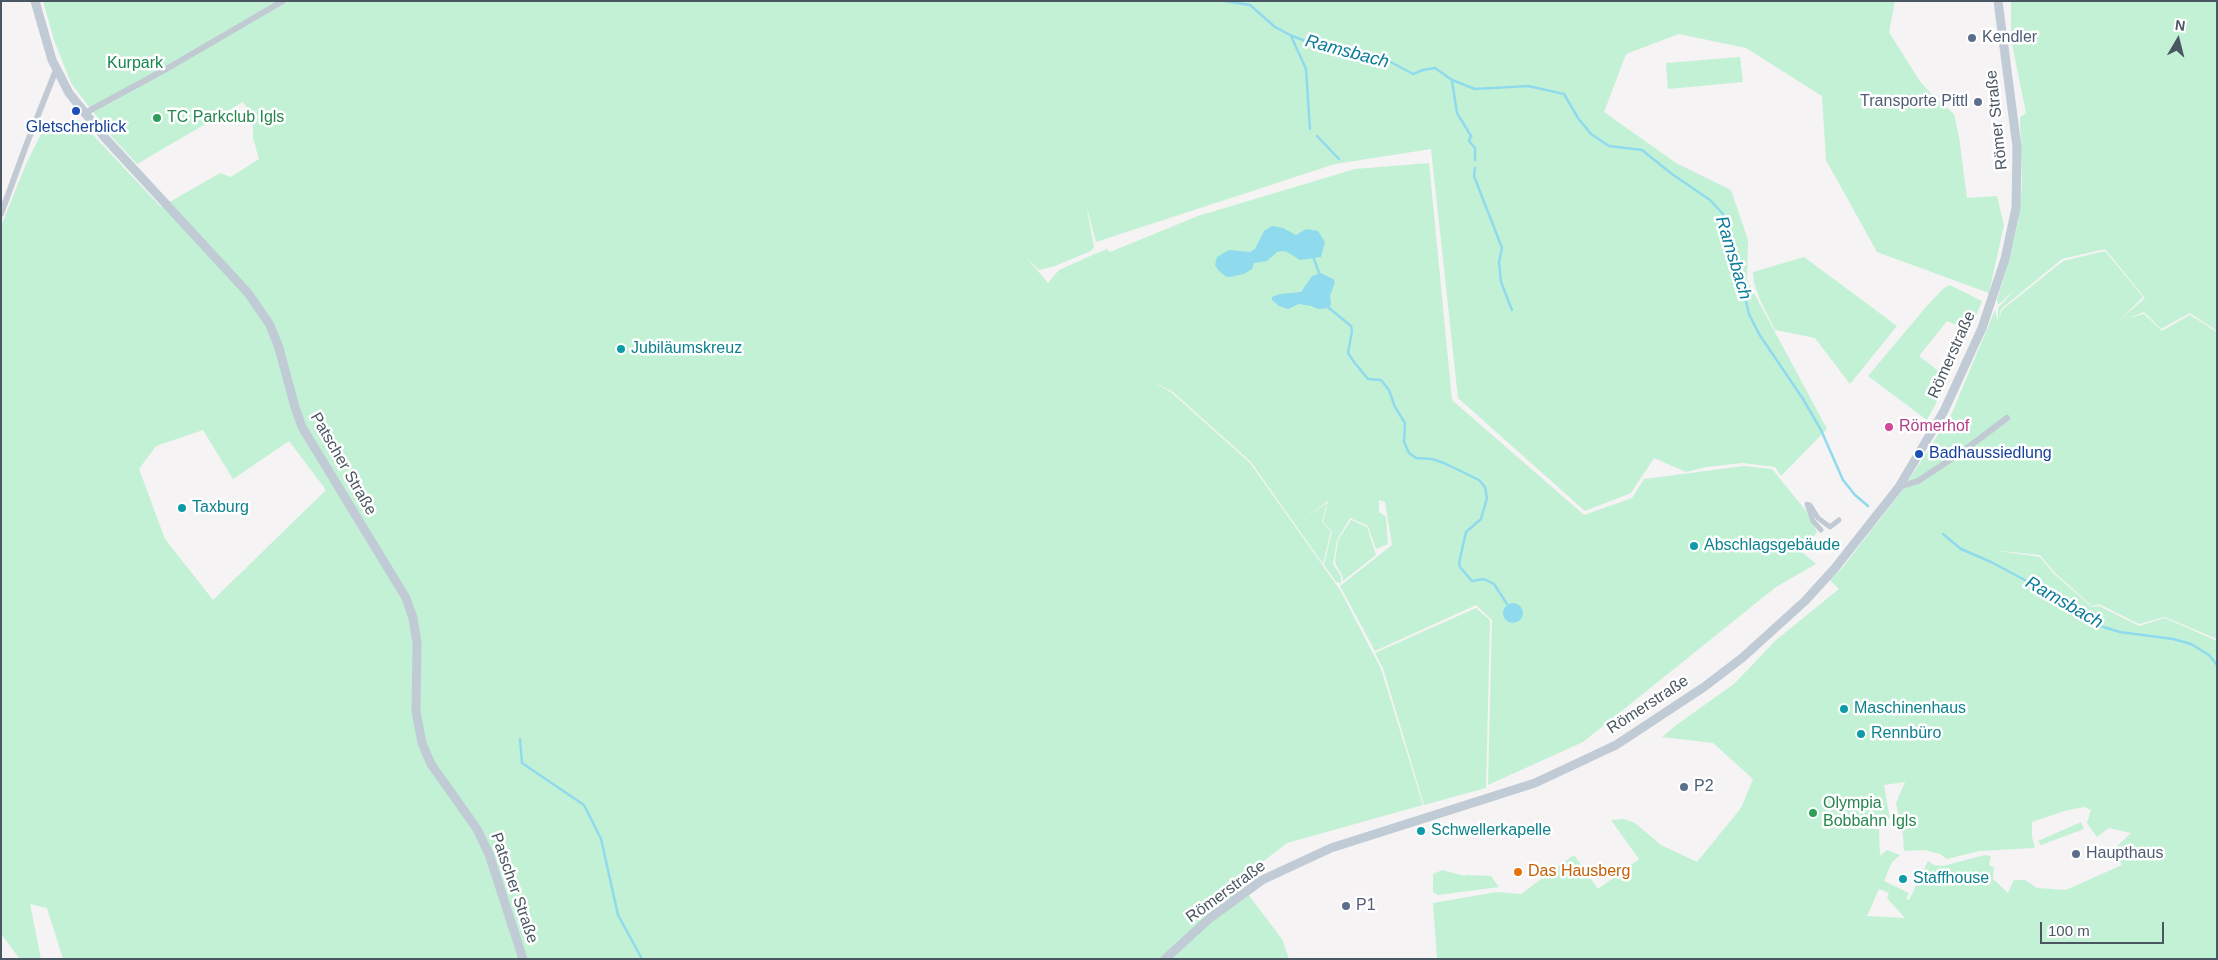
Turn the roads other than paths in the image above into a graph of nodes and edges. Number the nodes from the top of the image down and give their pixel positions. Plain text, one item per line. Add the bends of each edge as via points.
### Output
1 (36, 1) edge
2 (283, 1) edge
3 (1998, 1) edge
4 (56, 70) junction
5 (85, 113) junction
6 (1, 214) edge
7 (1995, 294) joint
8 (2007, 418) dead end
9 (1899, 487) junction
10 (1839, 520) dead end
11 (1821, 530) dead end
12 (523, 959) edge
13 (1165, 959) edge

1 - 4 main road, Patscher Straße
2 - 5 street
3 - 7 main road, Römer Straße via 2015,119 2018,166 2013,223
4 - 5 main road, Patscher Straße
4 - 6 street
5 - 12 main road, Patscher Straße via 243,287 270,325 302,427 406,598 416,637 416,711 422,743 434,768 477,829 489,854
7 - 9 main road, Römerstraße via 1958,384
8 - 9 street via 1918,481
9 - 13 main road, Römerstraße via 1835,568 1804,601 1728,669 1646,726 1594,756 1535,783 1331,848 1262,880 1210,918
10 - 11 street via 1830,528 1807,504 1813,521

